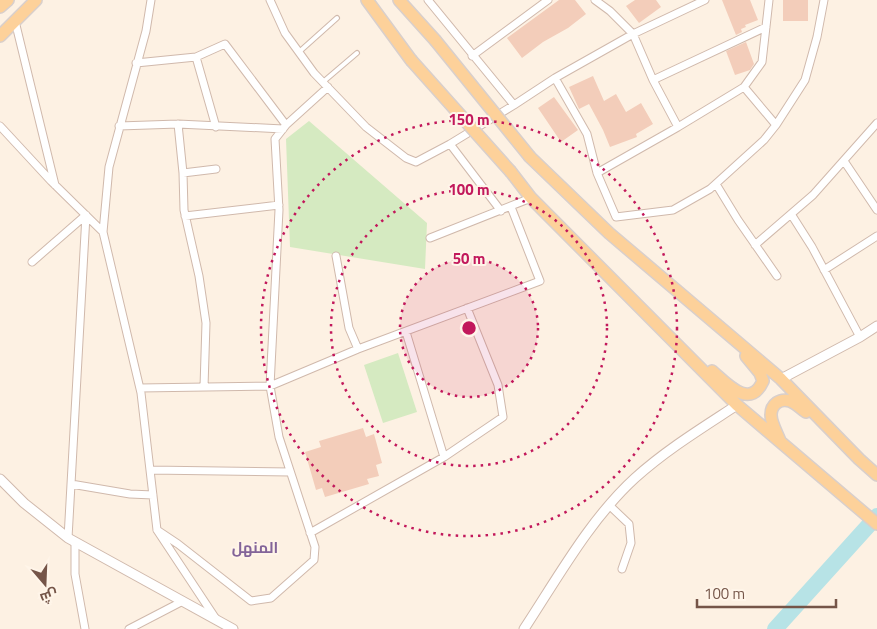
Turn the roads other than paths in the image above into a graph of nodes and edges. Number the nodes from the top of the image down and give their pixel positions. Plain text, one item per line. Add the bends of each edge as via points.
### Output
1 (36, 0) edge
2 (151, 0) edge
3 (270, 0) edge
4 (362, 0) edge
5 (399, 0) edge
6 (428, 0) edge
7 (548, 0) edge
8 (596, 0) edge
9 (705, 0) edge
10 (769, 0) edge
11 (824, 0) edge
12 (370, 4) edge
13 (337, 18) dead end
14 (15, 21) junction
15 (766, 27) junction
16 (633, 34) junction
17 (0, 36) edge
18 (299, 52) junction
19 (357, 53) dead end
20 (472, 56) junction
21 (196, 57) junction
22 (136, 63) junction
23 (555, 78) junction
24 (653, 80) junction
25 (326, 84) junction
26 (744, 86) junction
27 (514, 105) junction
28 (877, 123) edge
29 (178, 124) junction
30 (776, 125) junction
31 (0, 126) edge
32 (119, 126) junction
33 (216, 127) junction
34 (285, 127) junction
35 (678, 127) junction
36 (450, 144) junction
37 (844, 161) junction
38 (216, 169) dead end
39 (183, 173) junction
40 (596, 173) junction
41 (716, 184) junction
42 (55, 185) junction
43 (531, 198) junction
44 (279, 205) junction
45 (511, 207) junction
46 (877, 210) edge
47 (501, 211) junction
48 (791, 214) junction
49 (86, 215) junction
50 (185, 216) junction
51 (103, 232) junction
52 (877, 236) edge
53 (430, 238) dead end
54 (755, 245) junction
55 (336, 256) dead end
56 (32, 262) dead end
57 (824, 270) junction
58 (777, 276) dead end
59 (467, 308) junction
60 (877, 326) edge
61 (406, 332) junction
62 (729, 335) junction
63 (860, 338) junction
64 (358, 349) junction
65 (685, 354) junction
66 (782, 379) junction
67 (270, 386) junction
68 (204, 387) junction
69 (140, 388) junction
70 (737, 405) junction
71 (834, 433) junction
72 (780, 442) junction
73 (444, 457) junction
74 (150, 470) junction
75 (290, 472) junction
76 (877, 475) edge
77 (0, 479) edge
78 (71, 484) junction
79 (153, 495) junction
80 (609, 505) junction
81 (877, 524) edge
82 (157, 530) junction
83 (310, 534) junction
84 (71, 540) junction
85 (622, 569) dead end
86 (183, 601) junction
87 (216, 619) junction
88 (85, 629) edge
89 (129, 629) edge
90 (233, 629) edge
91 (524, 629) edge

1 - 14 main road
2 - 22 street
3 - 18 street via 285,33
4 - 12 main road
5 - 62 main road, bridge via 530,158 609,233
6 - 20 street
7 - 20 street
8 - 16 street
9 - 16 street
10 - 15 street
11 - 30 street via 805,80
12 - 43 main road, bridge via 411,60
13 - 18 lane
14 - 17 main road
14 - 42 street
15 - 24 street
15 - 26 street via 762,62
16 - 23 street
16 - 24 street
18 - 25 street
19 - 25 lane
20 - 27 street
21 - 22 street
21 - 33 street
21 - 34 street via 224,44
22 - 32 street
23 - 27 street
23 - 40 street via 587,134
24 - 35 street
25 - 34 street
25 - 36 street via 366,127 406,158 416,162
26 - 30 street
26 - 35 street
27 - 36 street
28 - 37 street
29 - 32 street
29 - 33 street
29 - 39 street
30 - 41 street
31 - 42 street
32 - 51 street via 110,168
33 - 34 street
34 - 44 street via 275,139
35 - 40 street
36 - 47 street
37 - 46 street
37 - 48 street
38 - 39 street
39 - 50 street
40 - 41 street via 616,217 673,210
41 - 54 street
42 - 49 street
43 - 45 street
43 - 65 main road
44 - 50 street
44 - 67 street
45 - 47 street
45 - 59 street via 540,281
47 - 53 street
48 - 54 street
48 - 57 street
49 - 51 street
49 - 56 street
49 - 78 street
50 - 68 street via 206,324
51 - 69 street
52 - 57 street
54 - 58 street
55 - 64 street via 349,328
57 - 63 street
59 - 61 street
59 - 73 street via 498,385 503,417
60 - 63 street
61 - 64 street
61 - 73 street
62 - 65 main road via 763,381 759,390 751,394 742,394
62 - 66 main road
63 - 66 street
64 - 67 street
65 - 70 main road
66 - 71 main road
67 - 68 street
67 - 75 street via 279,437
68 - 69 street
69 - 74 street
70 - 72 main road
70 - 80 street via 665,453
71 - 72 main road via 791,401 784,400 771,408
71 - 76 main road
72 - 81 main road
73 - 83 street
74 - 75 street
74 - 79 street
75 - 83 street
77 - 84 street via 24,503
78 - 79 street
78 - 84 street
79 - 82 street
80 - 85 street via 630,524 631,543
80 - 91 street
82 - 83 street via 252,601 271,598 314,560
82 - 87 street
84 - 86 street
84 - 88 street
86 - 87 street
86 - 89 street
87 - 90 street

